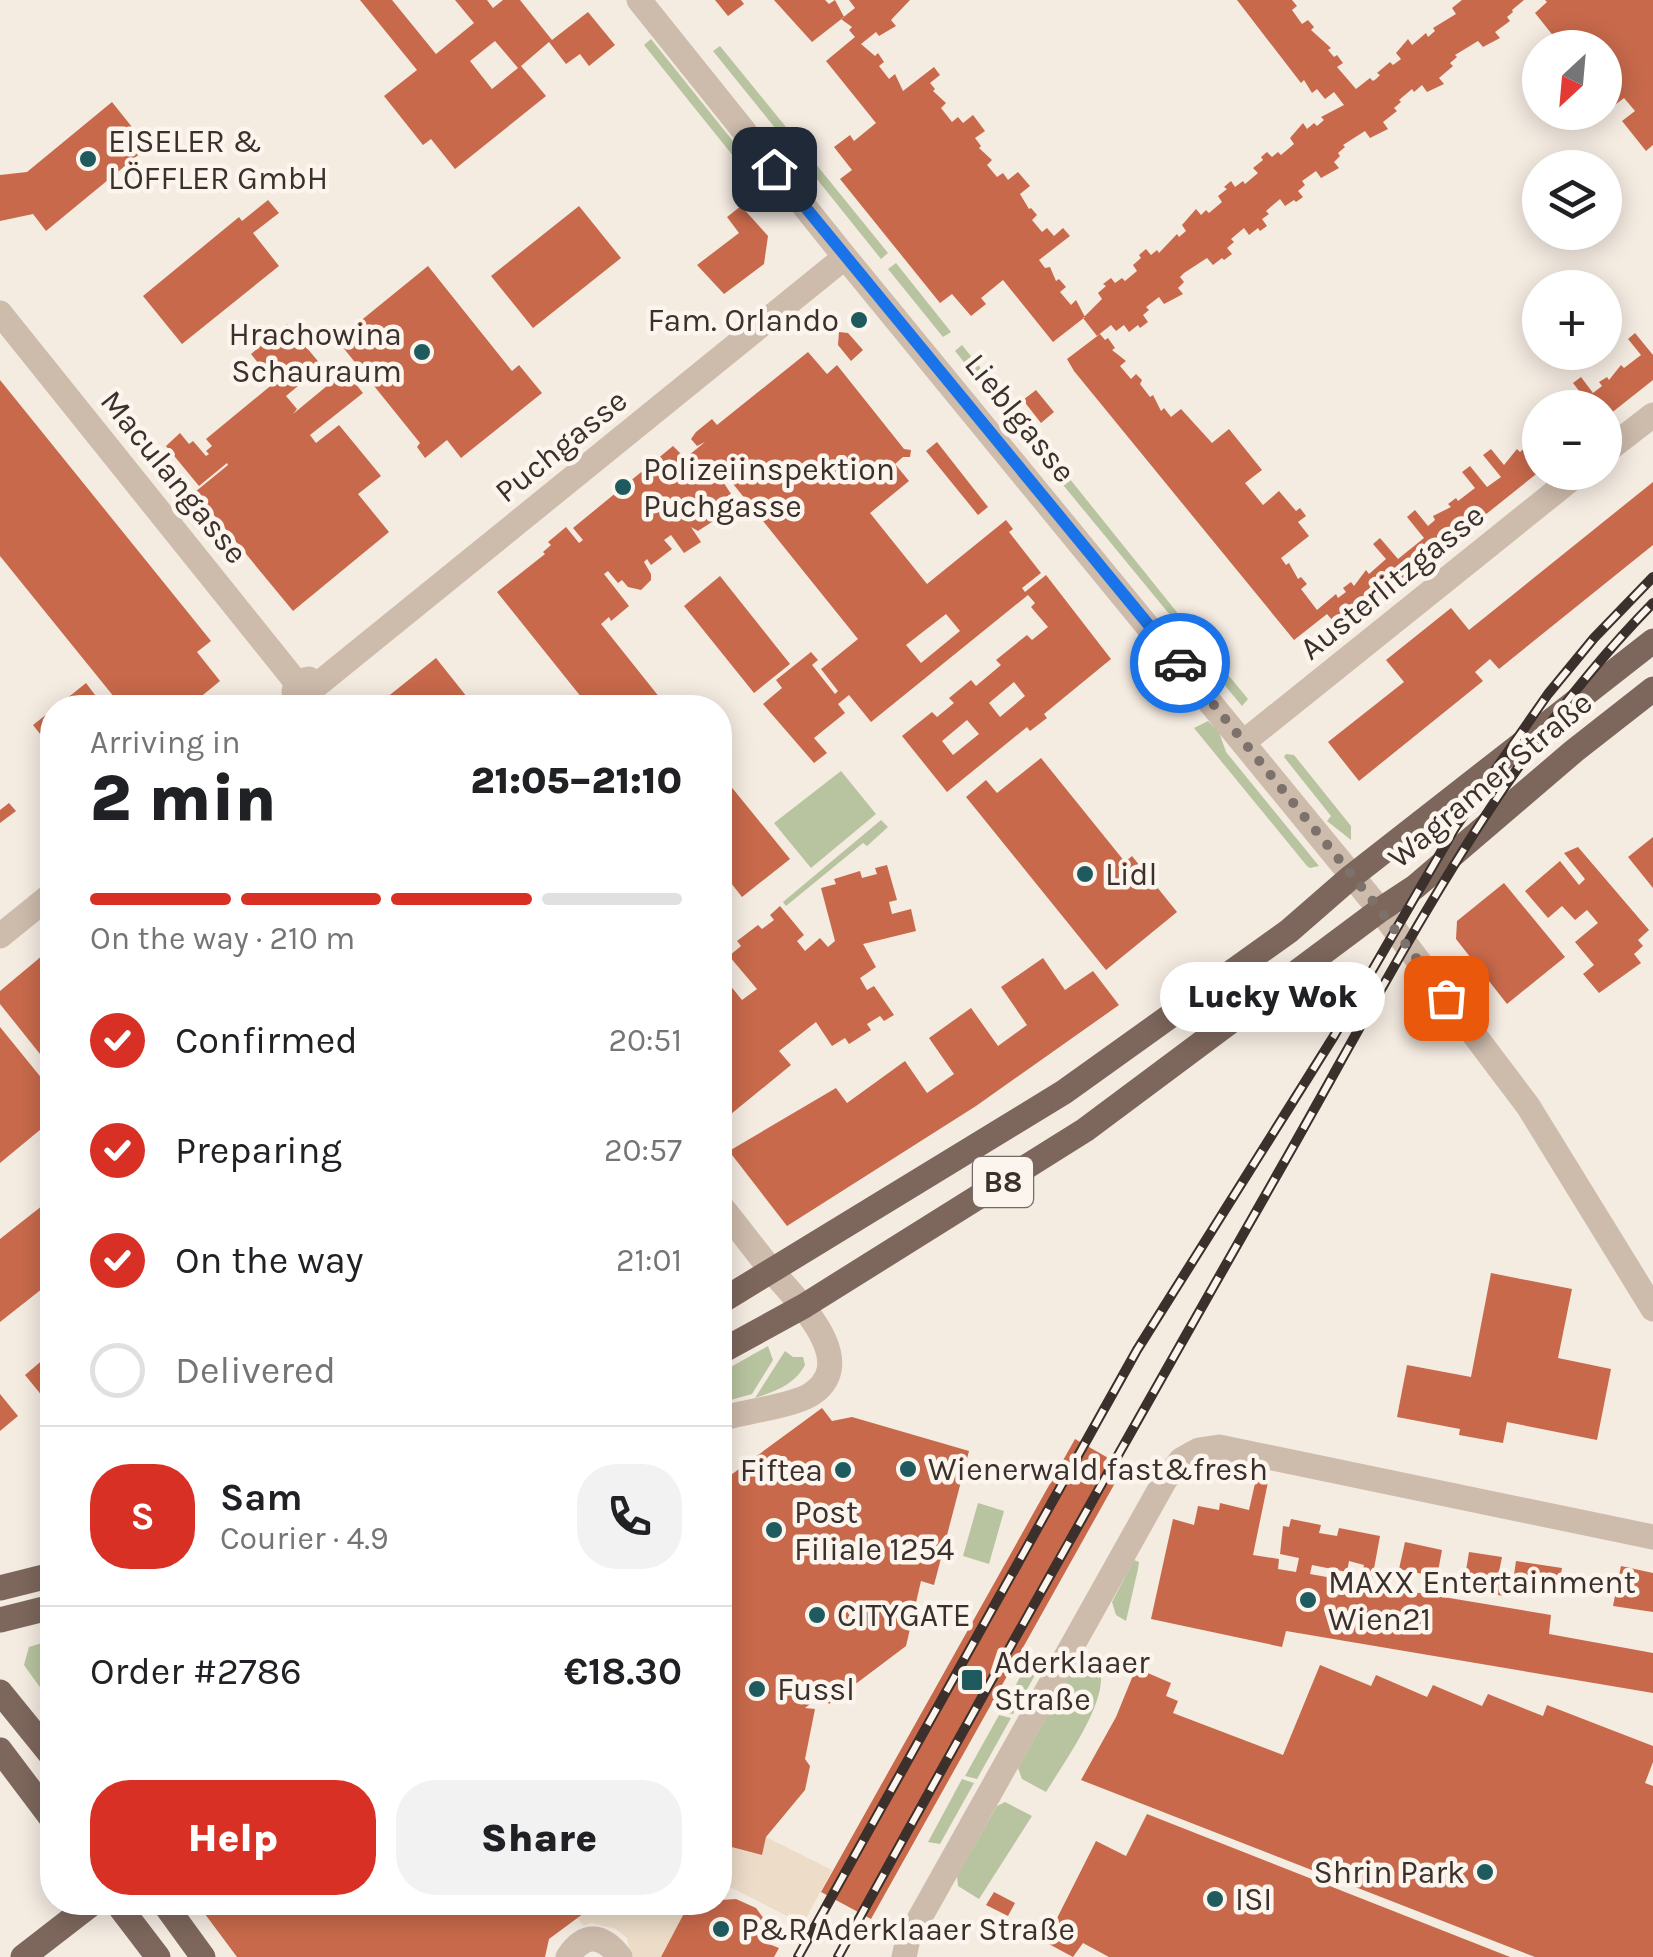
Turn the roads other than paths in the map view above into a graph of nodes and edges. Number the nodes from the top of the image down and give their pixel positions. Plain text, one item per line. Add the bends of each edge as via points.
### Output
1 (639, 0) edge
2 (845, 257) junction
3 (0, 313) edge
4 (1653, 415) edge
5 (1622, 439) edge
6 (1558, 490) edge
7 (1653, 640) edge
8 (1653, 689) edge
9 (301, 695) edge
10 (305, 695) edge
11 (1245, 742) junction
12 (1351, 876) junction
13 (40, 904) edge
14 (1380, 910) junction
15 (0, 936) edge
16 (732, 1220) edge
17 (773, 1272) junction
18 (732, 1295) edge
19 (804, 1306) junction
20 (1653, 1308) edge
21 (732, 1345) edge
22 (732, 1415) edge
23 (1653, 1537) edge
24 (40, 1579) edge
25 (0, 1588) edge
26 (40, 1611) edge
27 (0, 1620) edge
28 (0, 1692) edge
29 (40, 1741) edge
30 (0, 1750) edge
31 (40, 1803) edge
32 (77, 1915) edge
33 (126, 1915) edge
34 (172, 1915) edge
35 (22, 1957) edge
36 (158, 1957) edge
37 (203, 1957) edge
38 (568, 1957) edge
39 (620, 1957) edge
40 (904, 1957) edge

1 - 2 street, Lieblgasse
2 - 10 street, Puchgasse
2 - 11 street, Lieblgasse
3 - 9 street, Maculangasse
4 - 5 street
6 - 11 street, Austerlitzgasse
7 - 12 main road, Wagramer Straße / B8
8 - 14 main road, Wagramer Straße / B8
11 - 12 street, Lieblgasse
12 - 14 street, Lieblgasse
12 - 17 main road, Wagramer Straße / B8 via 1289,931 1064,1092
13 - 15 street
14 - 19 main road, Wagramer Straße / B8 via 1085,1130
14 - 20 street, Lieblgasse via 1528,1106
16 - 17 street
17 - 18 main road, Wagramer Straße / B8
17 - 19 street
19 - 21 main road, Wagramer Straße / B8
19 - 22 street via 825,1342 826,1376 797,1400
23 - 40 street via 1219,1446 1181,1460 1140,1519 975,1815
24 - 25 main road
26 - 27 main road
28 - 29 main road
30 - 31 main road
32 - 35 main road
33 - 36 main road
34 - 37 main road
38 - 39 street via 592,1938 608,1942

